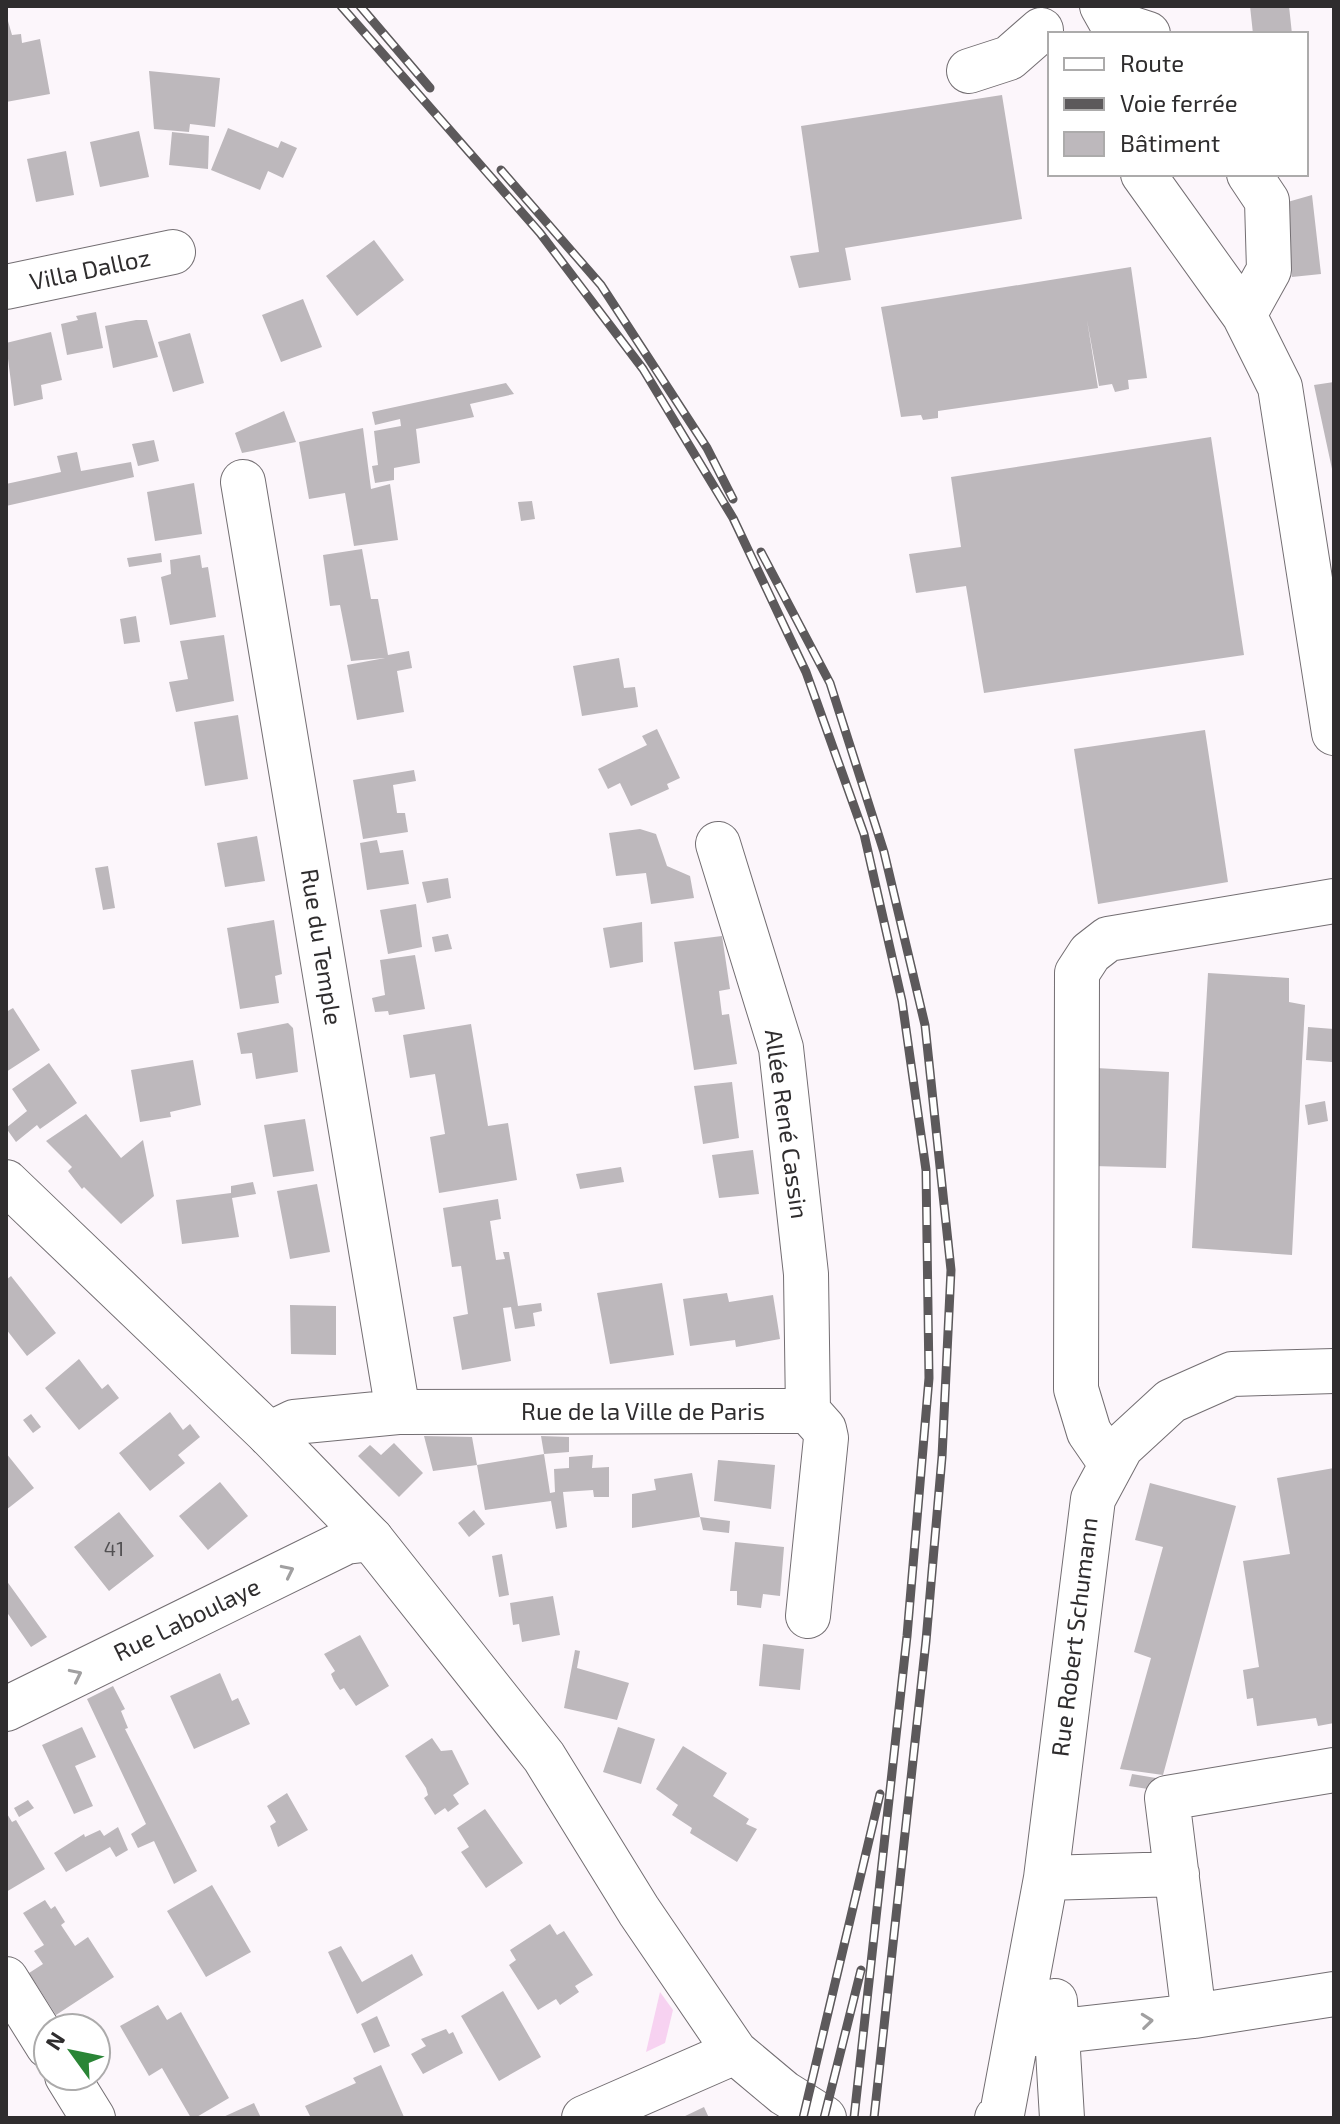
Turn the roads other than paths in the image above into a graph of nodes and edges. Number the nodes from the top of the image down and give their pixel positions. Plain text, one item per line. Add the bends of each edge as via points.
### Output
1 (1102, 6) edge
2 (1039, 26) edge
3 (1142, 32) edge
4 (969, 71) dead end
5 (1144, 176) edge
6 (1250, 176) edge
7 (173, 252) dead end
8 (6, 287) edge
9 (1244, 315) junction
10 (243, 482) dead end
11 (1334, 733) edge
12 (718, 844) dead end
13 (1334, 901) edge
14 (6, 1182) edge
15 (1334, 1371) edge
16 (808, 1411) junction
17 (398, 1412) junction
18 (269, 1434) junction
19 (1111, 1464) junction
20 (371, 1539) junction
21 (808, 1616) dead end
22 (6, 1709) edge
23 (1334, 1770) edge
24 (1177, 1874) junction
25 (1046, 1878) junction
26 (6, 1979) edge
27 (1334, 1994) edge
28 (1194, 2016) junction
29 (32, 2020) edge
30 (1037, 2034) junction
31 (735, 2052) junction
32 (77, 2092) edge
33 (1000, 2117) edge
34 (93, 2118) edge
35 (584, 2118) edge
36 (824, 2118) edge
37 (1062, 2118) edge

1 - 3 street via 1111,22
2 - 4 street via 1009,58
5 - 9 street
6 - 9 street via 1267,201 1269,270
7 - 8 street, Villa Dalloz
9 - 11 street via 1280,387
10 - 17 street, Rue du Temple
12 - 16 street, Allée René Cassin via 781,1048 806,1274
13 - 19 street via 1108,939 1077,973 1076,1389 1089,1432
14 - 18 street
15 - 19 street, Rue Robert Schumann via 1232,1374 1171,1401 1121,1447
16 - 17 street, Rue de la Ville de Paris
16 - 21 street via 826,1438
17 - 18 street, Rue de la Ville de Paris via 294,1422
18 - 20 street
19 - 25 street, Rue Robert Schumann via 1093,1499
22 -> 20 street, Rue Laboulaye via 346,1542
20 - 31 street via 544,1757
23 - 24 street via 1167,1798
24 - 25 street
24 - 28 street
25 - 30 street, Rue Robert Schumann
26 - 29 street
27 - 28 street
30 -> 28 street
30 - 33 street, Rue Robert Schumann
30 - 37 street, Rue Robert Schumann
31 - 35 street
31 - 36 street
32 - 34 street

